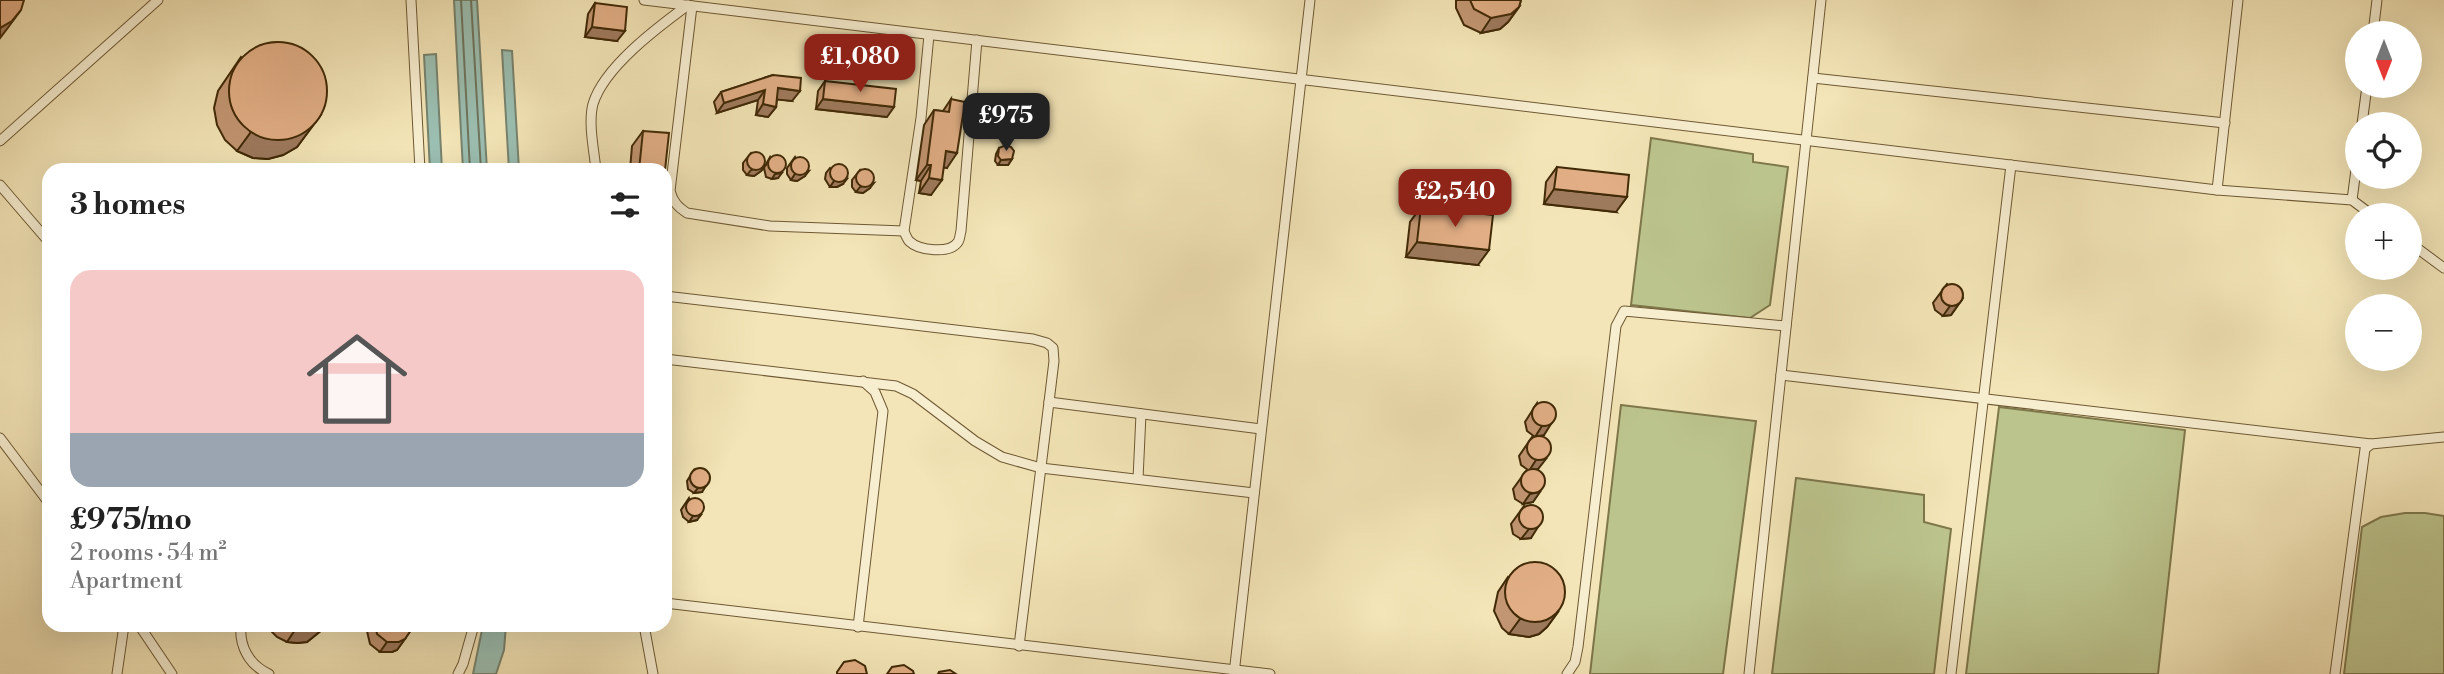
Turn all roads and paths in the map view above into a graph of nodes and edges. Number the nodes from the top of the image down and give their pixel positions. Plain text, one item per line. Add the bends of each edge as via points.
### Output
1 (158, 0) edge
2 (411, 0) edge
3 (644, 0) edge
4 (1310, 0) edge
5 (1821, 0) edge
6 (2238, 0) edge
7 (2377, 0) edge
8 (690, 6) junction
9 (2374, 21) edge
10 (929, 35) junction
11 (977, 40) junction
12 (1813, 78) junction
13 (1301, 79) junction
14 (2225, 123) junction
15 (1806, 140) junction
16 (0, 141) edge
17 (420, 163) edge
18 (596, 163) edge
19 (2011, 165) junction
20 (672, 172) edge
21 (0, 185) edge
22 (2354, 189) edge
23 (2217, 190) junction
24 (672, 200) edge
25 (2353, 200) junction
26 (2357, 203) edge
27 (904, 231) junction
28 (42, 234) edge
29 (2422, 252) edge
30 (2444, 268) edge
31 (672, 297) edge
32 (1786, 326) junction
33 (672, 360) edge
34 (1781, 375) junction
35 (862, 381) junction
36 (1984, 398) junction
37 (1049, 402) junction
38 (1141, 414) junction
39 (1261, 429) junction
40 (2444, 437) edge
41 (0, 438) edge
42 (2371, 444) junction
43 (1041, 468) junction
44 (1138, 480) junction
45 (1254, 493) junction
46 (42, 494) edge
47 (672, 604) edge
48 (858, 626) junction
49 (123, 632) edge
50 (144, 632) edge
51 (240, 632) edge
52 (472, 632) edge
53 (645, 632) edge
54 (1019, 646) junction
55 (1234, 672) edge
56 (117, 674) edge
57 (172, 674) edge
58 (269, 674) edge
59 (458, 674) edge
60 (653, 674) edge
61 (1270, 674) edge
62 (1567, 674) edge
63 (1749, 674) edge
64 (1951, 674) edge
65 (2335, 674) edge

1 - 16 lane
2 - 17 lane
3 - 8 lane
4 - 13 lane
5 - 12 lane
6 - 14 lane
7 - 9 lane
8 - 10 lane
8 - 18 lane via 644,37 600,89 593,104
8 - 20 lane
10 - 11 lane
10 - 27 lane
11 - 13 lane
11 - 27 lane via 958,242 940,249 922,248 909,242
12 - 14 lane
12 - 15 lane
13 - 15 lane
13 - 39 lane
14 - 23 lane
15 - 19 lane
15 - 32 lane
19 - 23 lane
19 - 36 lane
21 - 28 lane
22 - 25 lane
23 - 25 lane
24 - 27 lane via 687,213 770,226
25 - 26 lane
29 - 30 lane
31 - 37 lane via 1033,339 1052,348
32 - 34 lane
32 - 62 lane via 1624,311 1616,326 1578,647
33 - 35 lane
34 - 36 lane
34 - 63 lane
35 - 43 lane via 896,386 913,394 1002,457
35 - 48 lane via 875,392 883,411
36 - 42 lane
36 - 64 lane
37 - 38 lane
37 - 43 lane
38 - 39 lane
38 - 44 lane
39 - 45 lane
40 - 42 lane
41 - 46 lane
42 - 65 lane via 2365,449
43 - 44 lane
43 - 54 lane
44 - 45 lane
45 - 55 lane
47 - 48 lane
48 - 54 lane
49 - 56 lane
50 - 57 lane
51 - 58 lane via 252,663
52 - 59 lane
53 - 60 lane
54 - 55 lane
55 - 61 lane

